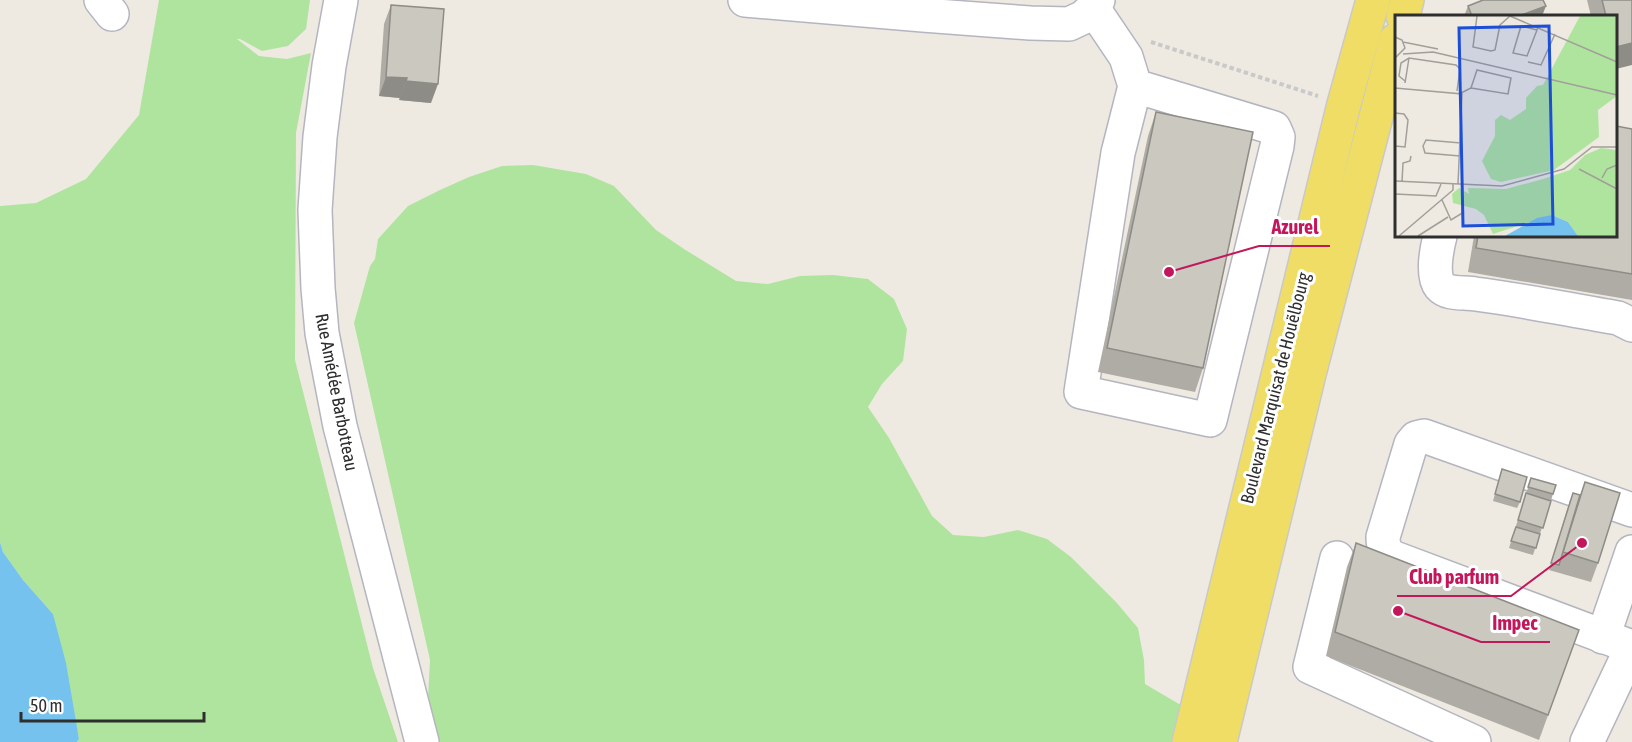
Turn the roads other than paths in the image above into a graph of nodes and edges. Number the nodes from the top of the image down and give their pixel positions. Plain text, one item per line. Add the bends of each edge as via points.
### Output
1 (341, 0) edge
2 (745, 0) edge
3 (1373, 0) edge
4 (1407, 0) edge
5 (1095, 4) edge
6 (1403, 15) edge
7 (1395, 44) edge
8 (1135, 86) junction
9 (1440, 237) edge
10 (1632, 325) edge
11 (1632, 510) edge
12 (1632, 552) edge
13 (1337, 558) dead end
14 (1626, 646) edge
15 (422, 742) edge
16 (1189, 742) edge
17 (1220, 742) edge
18 (1474, 742) edge
19 (1587, 742) edge

1 - 15 street, Rue Amédée Barbotteau via 320,137 315,210 322,333 340,426
2 - 5 street via 1069,24 1084,17
3 - 16 main road, Boulevard Marquisat de Houëlbourg via 1344,104
4 - 6 main road
5 - 8 street via 1126,57
7 - 17 main road, Boulevard Marquisat de Houëlbourg via 1309,374
8 - 8 street via 1274,128 1278,137 1210,420 1081,392 1118,153
9 - 10 street via 1436,278 1446,290 1618,318
11 - 14 street via 1424,436 1412,444 1383,537 1384,548 1392,557
12 - 14 street
13 - 18 street via 1310,667
14 - 19 street

